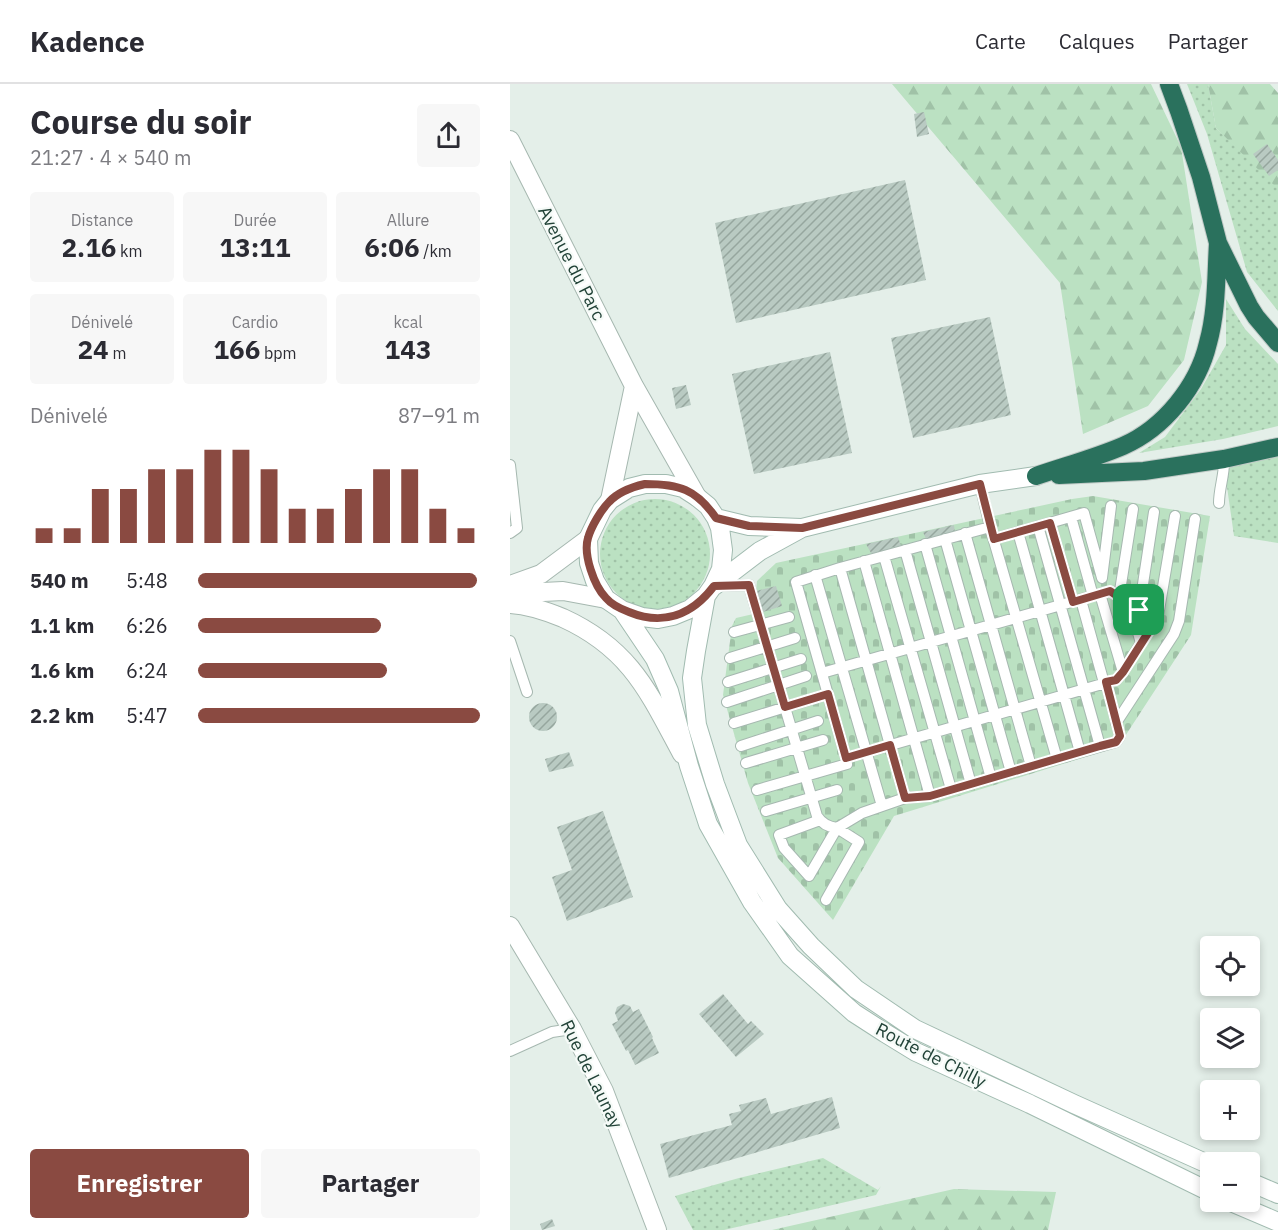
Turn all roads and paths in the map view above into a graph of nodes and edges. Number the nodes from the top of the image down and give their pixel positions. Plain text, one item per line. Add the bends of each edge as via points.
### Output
1 (1169, 84) edge
2 (510, 140) edge
3 (1218, 243) junction
4 (1278, 343) edge
5 (634, 386) junction
6 (1278, 447) edge
7 (1224, 459) junction
8 (510, 465) edge
9 (1036, 476) junction
10 (980, 484) junction
11 (698, 497) junction
12 (610, 500) junction
13 (1219, 503) dead end
14 (1111, 506) dead end
15 (1133, 509) dead end
16 (1154, 512) dead end
17 (1175, 516) dead end
18 (1071, 517) junction
19 (716, 518) junction
20 (1195, 519) dead end
21 (1050, 523) junction
22 (990, 526) junction
23 (1038, 526) junction
24 (802, 528) junction
25 (513, 531) edge
26 (1018, 532) junction
27 (965, 533) junction
28 (588, 539) junction
29 (945, 539) junction
30 (994, 539) junction
31 (925, 544) junction
32 (905, 550) junction
33 (884, 556) junction
34 (864, 561) junction
35 (840, 568) junction
36 (816, 575) junction
37 (1102, 578) junction
38 (510, 585) edge
39 (710, 591) junction
40 (1100, 594) junction
41 (1119, 597) junction
42 (510, 598) edge
43 (606, 598) junction
44 (1077, 601) junction
45 (510, 604) edge
46 (1061, 605) junction
47 (1134, 607) junction
48 (622, 610) junction
49 (1041, 611) junction
50 (789, 617) dead end
51 (1016, 618) junction
52 (1156, 622) junction
53 (761, 625) junction
54 (991, 625) junction
55 (1177, 625) junction
56 (972, 631) junction
57 (734, 633) dead end
58 (951, 636) junction
59 (795, 638) dead end
60 (510, 641) edge
61 (931, 642) junction
62 (1141, 643) junction
63 (768, 646) junction
64 (911, 648) junction
65 (890, 654) junction
66 (730, 658) dead end
67 (801, 659) dead end
68 (866, 660) junction
69 (774, 667) junction
70 (842, 667) junction
71 (1123, 672) junction
72 (822, 673) junction
73 (806, 676) dead end
74 (728, 682) dead end
75 (1105, 683) junction
76 (779, 685) junction
77 (1084, 689) junction
78 (527, 692) dead end
79 (828, 694) junction
80 (1064, 695) junction
81 (727, 702) dead end
82 (1040, 702) junction
83 (785, 707) junction
84 (1015, 709) junction
85 (995, 715) junction
86 (818, 721) dead end
87 (975, 721) junction
88 (734, 723) dead end
89 (1116, 723) junction
90 (955, 727) junction
91 (792, 729) junction
92 (935, 732) junction
93 (914, 738) junction
94 (823, 740) dead end
95 (890, 745) junction
96 (741, 746) dead end
97 (1100, 746) junction
98 (797, 748) junction
99 (867, 752) junction
100 (1080, 752) junction
101 (846, 758) junction
102 (1057, 759) junction
103 (747, 763) dead end
104 (689, 766) junction
105 (1031, 766) junction
106 (1011, 772) junction
107 (805, 776) junction
108 (991, 778) junction
109 (971, 783) junction
110 (951, 789) junction
111 (757, 790) dead end
112 (837, 790) dead end
113 (930, 796) junction
114 (812, 798) junction
115 (905, 798) junction
116 (882, 806) junction
117 (766, 811) dead end
118 (820, 820) junction
119 (837, 828) junction
120 (826, 900) dead end
121 (510, 926) edge
122 (572, 1029) junction
123 (510, 1051) edge
124 (1200, 1161) edge
125 (1260, 1186) edge
126 (1200, 1187) edge
127 (1278, 1194) edge
128 (1254, 1212) edge
129 (1278, 1222) edge
130 (657, 1230) edge

1 - 3 highway via 1201,177
2 - 5 main road, Avenue du Parc
3 - 4 highway via 1249,306
3 - 9 highway via 1208,343 1190,384 1174,407 1151,429 1124,446
5 - 11 main road, Avenue du Parc
5 - 12 main road
6 - 7 highway
7 - 9 highway via 1144,471
7 - 13 lane
8 - 25 lane
9 - 10 main road
10 - 22 lane
10 - 24 main road
11 - 12 main road via 673,485 645,484 629,488
11 - 19 main road
12 - 28 main road
14 - 37 lane
15 - 41 lane
16 - 47 lane
17 - 52 lane
18 - 21 lane
18 - 37 lane via 1084,513
18 - 40 lane
19 - 24 main road via 749,526
19 - 39 main road via 723,550 721,569
20 - 55 lane
21 - 23 lane
21 - 44 lane
22 - 27 lane
22 - 30 lane
23 - 26 lane
23 - 46 lane
24 - 39 main road via 760,551
26 - 30 lane
26 - 49 lane
27 - 29 lane
27 - 54 lane
28 - 38 main road via 541,574
28 - 43 main road via 589,562
29 - 31 lane
29 - 56 lane
30 - 51 lane
31 - 32 lane
31 - 58 lane
32 - 33 lane
32 - 61 lane
33 - 34 lane
33 - 64 lane
34 - 35 lane
34 - 65 lane
35 - 36 lane
35 - 68 lane
36 - 70 lane
36 - 72 lane via 796,582
37 - 40 lane
39 - 48 main road via 690,609 673,616 642,618
39 - 53 lane via 749,585
39 - 124 main road, Route de Chilly via 692,678 698,725 738,845 778,909 856,989 915,1029
40 - 41 lane via 1110,591
40 - 44 lane
40 - 71 lane
41 - 47 lane
42 - 43 main road via 563,591
43 - 48 main road
44 - 46 lane
44 - 75 lane
45 - 104 main road via 525,605 572,622 619,654 649,691
46 - 49 lane
46 - 77 lane
47 - 52 lane
47 - 62 lane
48 - 104 main road, Route de Chilly via 665,680
49 - 51 lane
49 - 80 lane
50 - 53 lane
51 - 54 lane
51 - 82 lane
52 - 55 lane
52 - 62 lane
53 - 57 lane
53 - 63 lane
54 - 56 lane
54 - 84 lane
55 - 89 lane
56 - 58 lane
56 - 85 lane
58 - 61 lane
58 - 87 lane
59 - 63 lane
60 - 78 lane
61 - 64 lane
61 - 90 lane
62 - 71 lane
63 - 66 lane
63 - 69 lane
64 - 65 lane
64 - 92 lane
65 - 68 lane
65 - 93 lane
67 - 69 lane
68 - 70 lane
68 - 95 lane
69 - 74 lane
69 - 76 lane
70 - 72 lane
70 - 99 lane
71 - 75 lane via 1116,680
72 - 79 lane
73 - 76 lane
75 - 77 lane
75 - 89 lane
76 - 81 lane
76 - 83 lane
77 - 80 lane
77 - 97 lane
79 - 83 lane
79 - 101 lane
80 - 82 lane
80 - 100 lane
82 - 84 lane
82 - 102 lane
83 - 88 lane
83 - 91 lane
84 - 85 lane
84 - 105 lane
85 - 87 lane
85 - 106 lane
86 - 91 lane
87 - 90 lane
87 - 108 lane
89 - 97 lane via 1120,736 1116,742
90 - 92 lane
90 - 109 lane
91 - 96 lane
91 - 98 lane
92 - 93 lane
92 - 110 lane
93 - 95 lane
93 - 113 lane
94 - 98 lane
95 - 99 lane
95 - 115 lane
97 - 100 lane
98 - 103 lane
98 - 107 lane
99 - 101 lane
99 - 116 lane
100 - 102 lane
101 - 107 lane via 847,764
102 - 105 lane
104 - 126 main road, Route de Chilly via 708,824 752,902 790,956 854,1013 916,1052
105 - 106 lane
106 - 108 lane
107 - 111 lane
107 - 114 lane
108 - 109 lane
109 - 110 lane
110 - 113 lane
112 - 114 lane
113 - 115 lane
114 - 117 lane
114 - 118 lane
115 - 116 lane
116 - 119 lane
118 - 119 lane
118 - 119 lane via 779,835 784,849 810,876
119 - 120 lane via 860,842
121 - 122 main road, Rue de Launay
122 - 123 lane via 552,1032
122 - 130 main road, Rue de Launay via 604,1091
125 - 127 main road
128 - 129 main road

